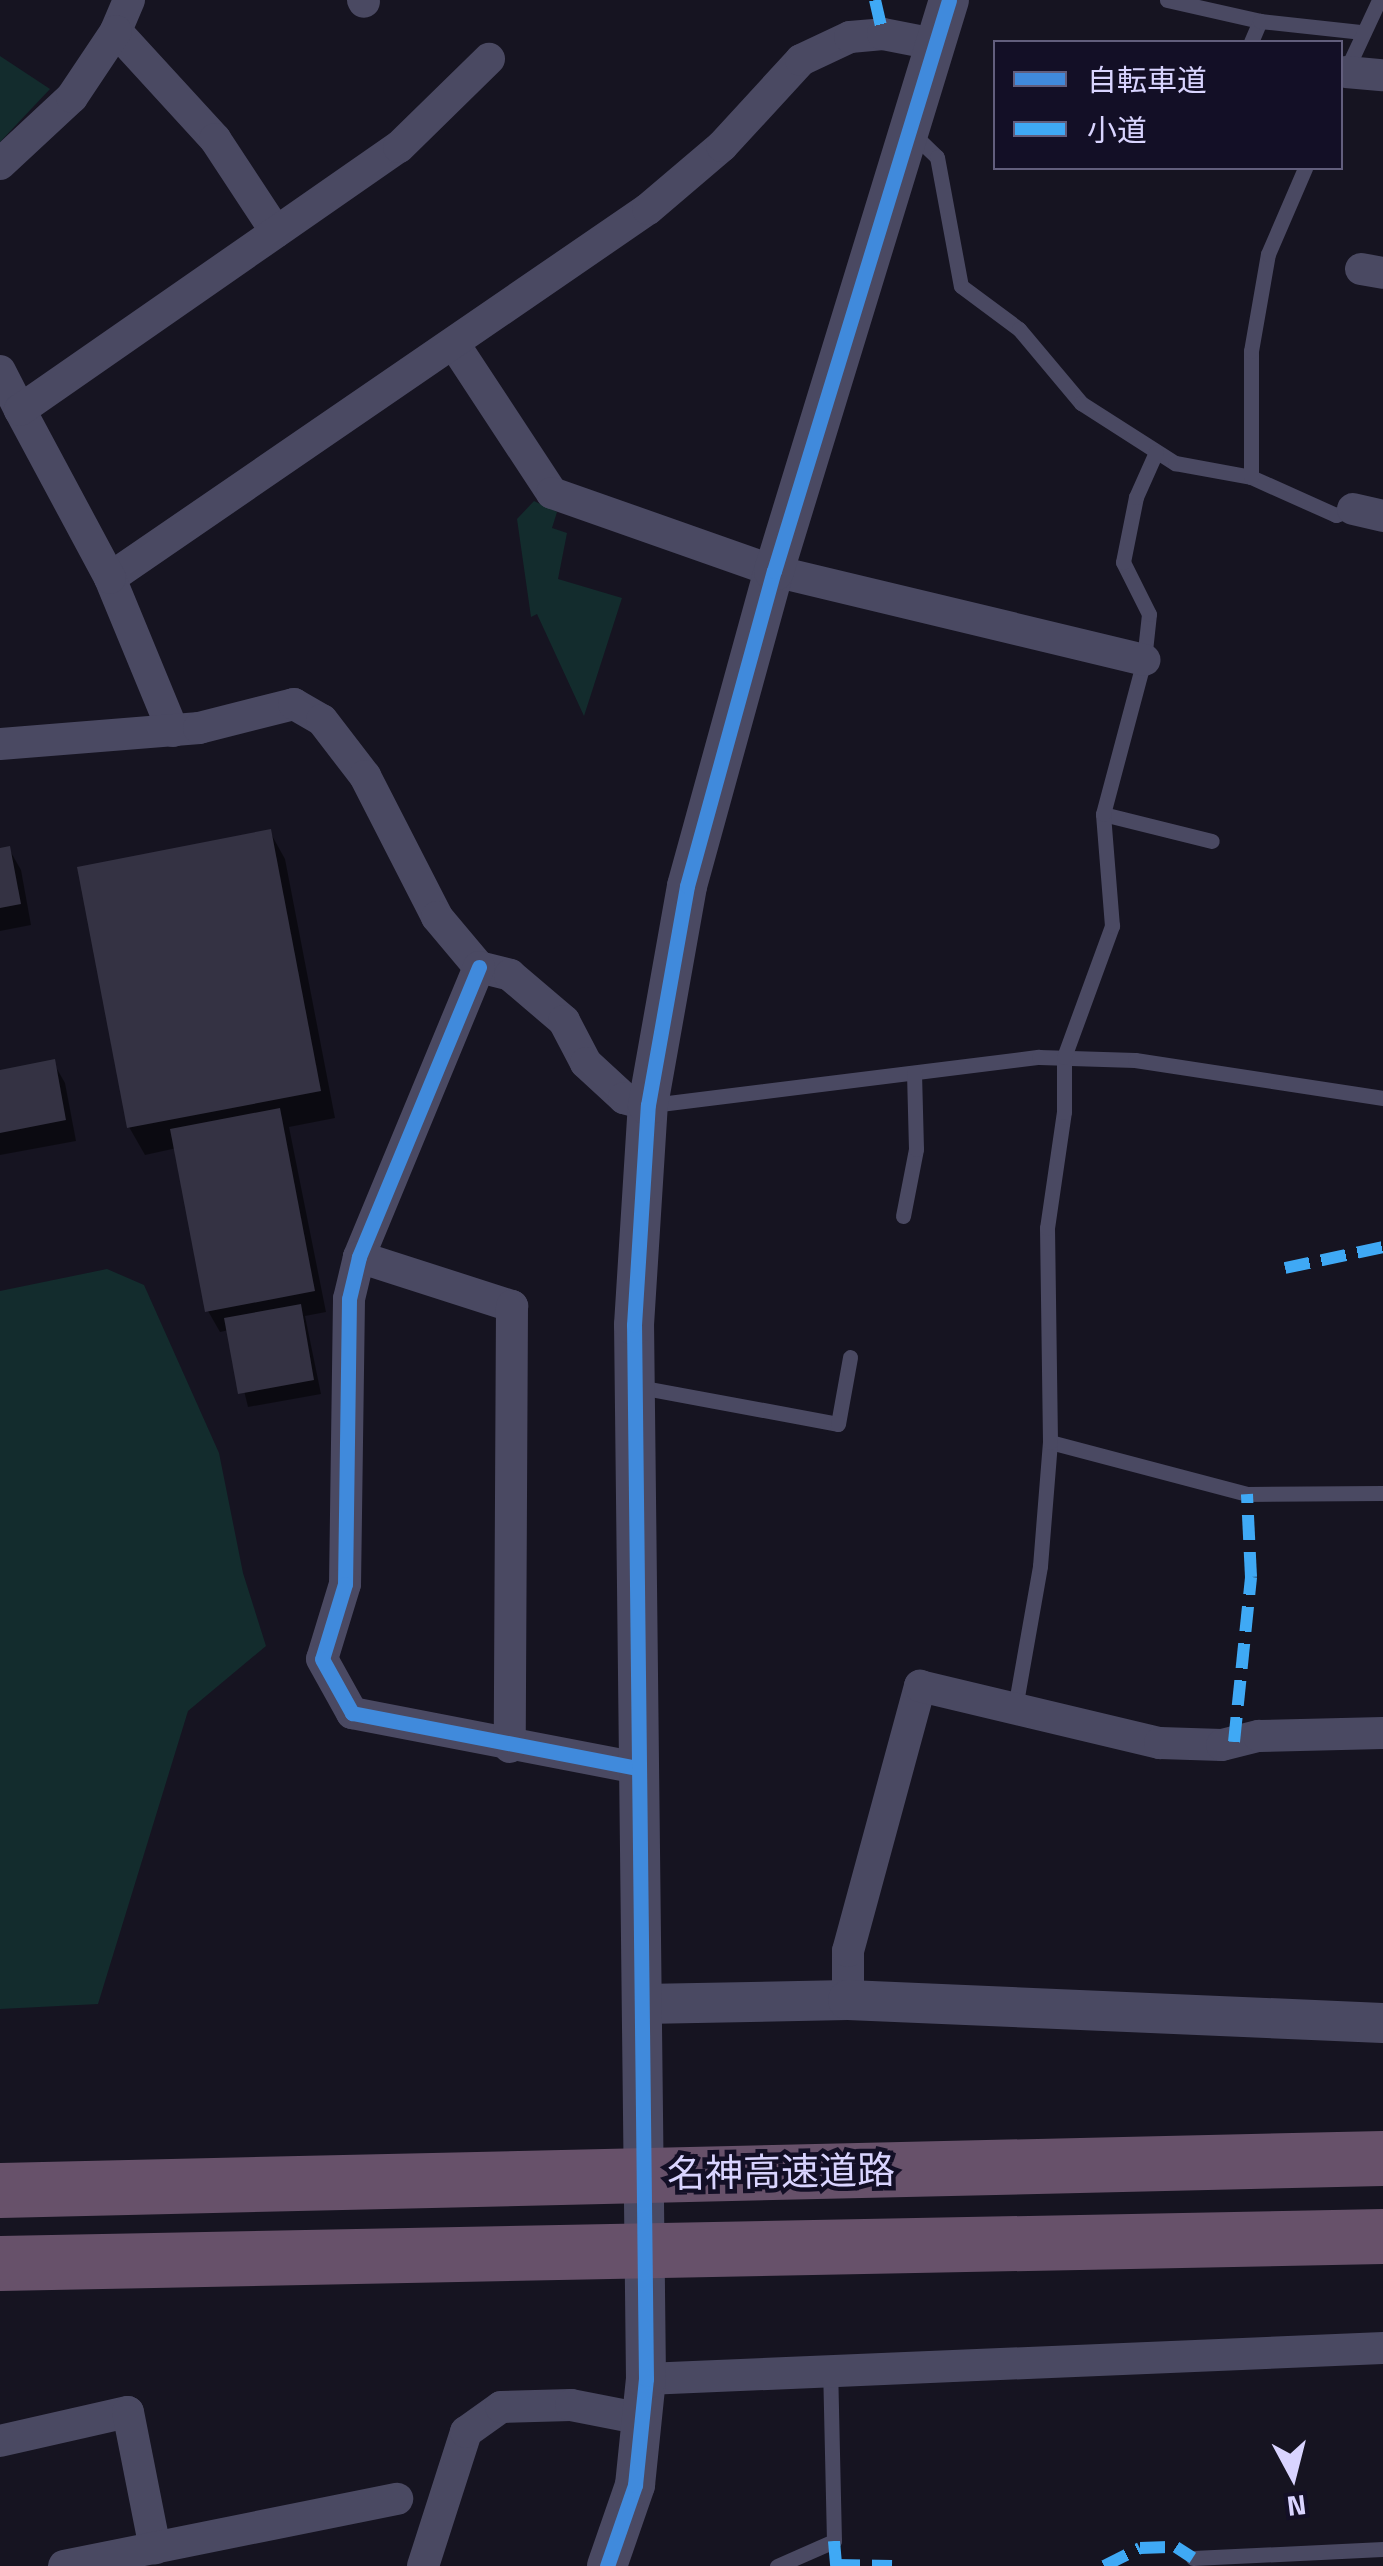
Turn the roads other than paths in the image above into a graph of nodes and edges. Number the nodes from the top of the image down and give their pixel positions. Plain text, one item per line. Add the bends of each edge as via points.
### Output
1 (129, 0) edge
2 (949, 0) edge
3 (1167, 0) edge
4 (1380, 0) edge
5 (1260, 22) junction
6 (116, 31) junction
7 (1362, 32) junction
8 (1252, 40) edge
9 (934, 44) junction
10 (489, 59) dead end
11 (1383, 75) edge
12 (1343, 78) edge
13 (910, 132) junction
14 (0, 164) edge
15 (1304, 170) edge
16 (276, 232) junction
17 (454, 344) junction
18 (0, 371) edge
19 (20, 410) junction
20 (1156, 452) junction
21 (1251, 477) junction
22 (1368, 513) edge
23 (774, 571) junction
24 (110, 578) junction
25 (1144, 660) junction
26 (173, 731) junction
27 (0, 744) edge
28 (1103, 814) junction
29 (1212, 841) dead end
30 (479, 967) junction
31 (1064, 1057) junction
32 (914, 1074) junction
33 (1383, 1098) edge
34 (648, 1105) junction
35 (903, 1216) dead end
36 (360, 1257) junction
37 (850, 1357) dead end
38 (635, 1386) junction
39 (1050, 1442) junction
40 (1383, 1494) edge
41 (1016, 1708) junction
42 (1383, 1732) edge
43 (510, 1747) junction
44 (638, 1768) junction
45 (848, 2000) junction
46 (643, 2004) junction
47 (1383, 2024) edge
48 (1383, 2158) edge
49 (0, 2190) edge
50 (1383, 2236) edge
51 (0, 2263) edge
52 (1383, 2348) edge
53 (646, 2370) junction
54 (830, 2372) junction
55 (643, 2419) junction
56 (0, 2440) edge
57 (397, 2499) dead end
58 (155, 2548) junction
59 (1383, 2549) edge
60 (1193, 2558) dead end
61 (1258, 2561) edge
62 (64, 2566) edge
63 (422, 2566) edge
64 (607, 2566) edge
65 (777, 2566) edge

1 - 6 street
2 - 9 street
3 - 5 lane
4 - 7 lane
5 - 7 lane
5 - 8 lane
6 - 14 street via 72,97
6 - 16 street via 215,139
7 - 12 lane
9 - 13 street
9 - 17 street via 883,34 850,37 801,60 722,146 648,209
10 - 16 street via 399,147
11 - 12 street
13 - 20 lane via 938,157 961,286 1019,330 1081,402
13 - 23 street
15 - 21 lane via 1268,254 1251,350
16 - 19 street
17 - 23 street via 552,493
17 - 24 street
18 - 19 street
19 - 24 street
20 - 21 lane via 1224,476
20 - 25 lane via 1136,497 1123,562 1149,614
21 - 22 lane via 1336,515
23 - 25 street
23 - 34 street via 674,937
24 - 26 street
25 - 28 lane
26 - 27 street
26 - 30 street via 294,704 322,720 364,776 437,917
28 - 29 lane
28 - 31 lane via 1112,926
30 - 34 street via 510,975 564,1021 586,1062 624,1098
30 - 36 street
31 - 32 lane
31 - 33 lane via 1135,1060
31 - 39 lane via 1064,1112 1047,1228
32 - 34 lane
32 - 35 lane via 916,1149
34 - 38 street
36 - 43 street via 512,1306
36 - 43 street via 349,1299 345,1584 322,1659 352,1712
37 - 38 lane via 838,1424
38 - 44 street
39 - 40 lane via 1248,1494
39 - 41 lane via 1040,1566
41 - 42 street via 1160,1743 1222,1745 1259,1736
41 - 45 street via 920,1686 848,1950
43 - 44 street
44 - 46 street
45 - 46 street
45 - 47 street
46 - 53 street
48 - 49 highway, 名神高速道路
50 - 51 highway, 名神高速道路
52 - 54 street
53 - 54 street
53 - 55 street
54 - 65 lane via 834,2541
55 - 63 street via 571,2405 501,2407 466,2432
55 - 64 street via 635,2484
56 - 58 street via 128,2412
57 - 58 street
58 - 62 street
59 - 61 lane
60 - 61 lane

